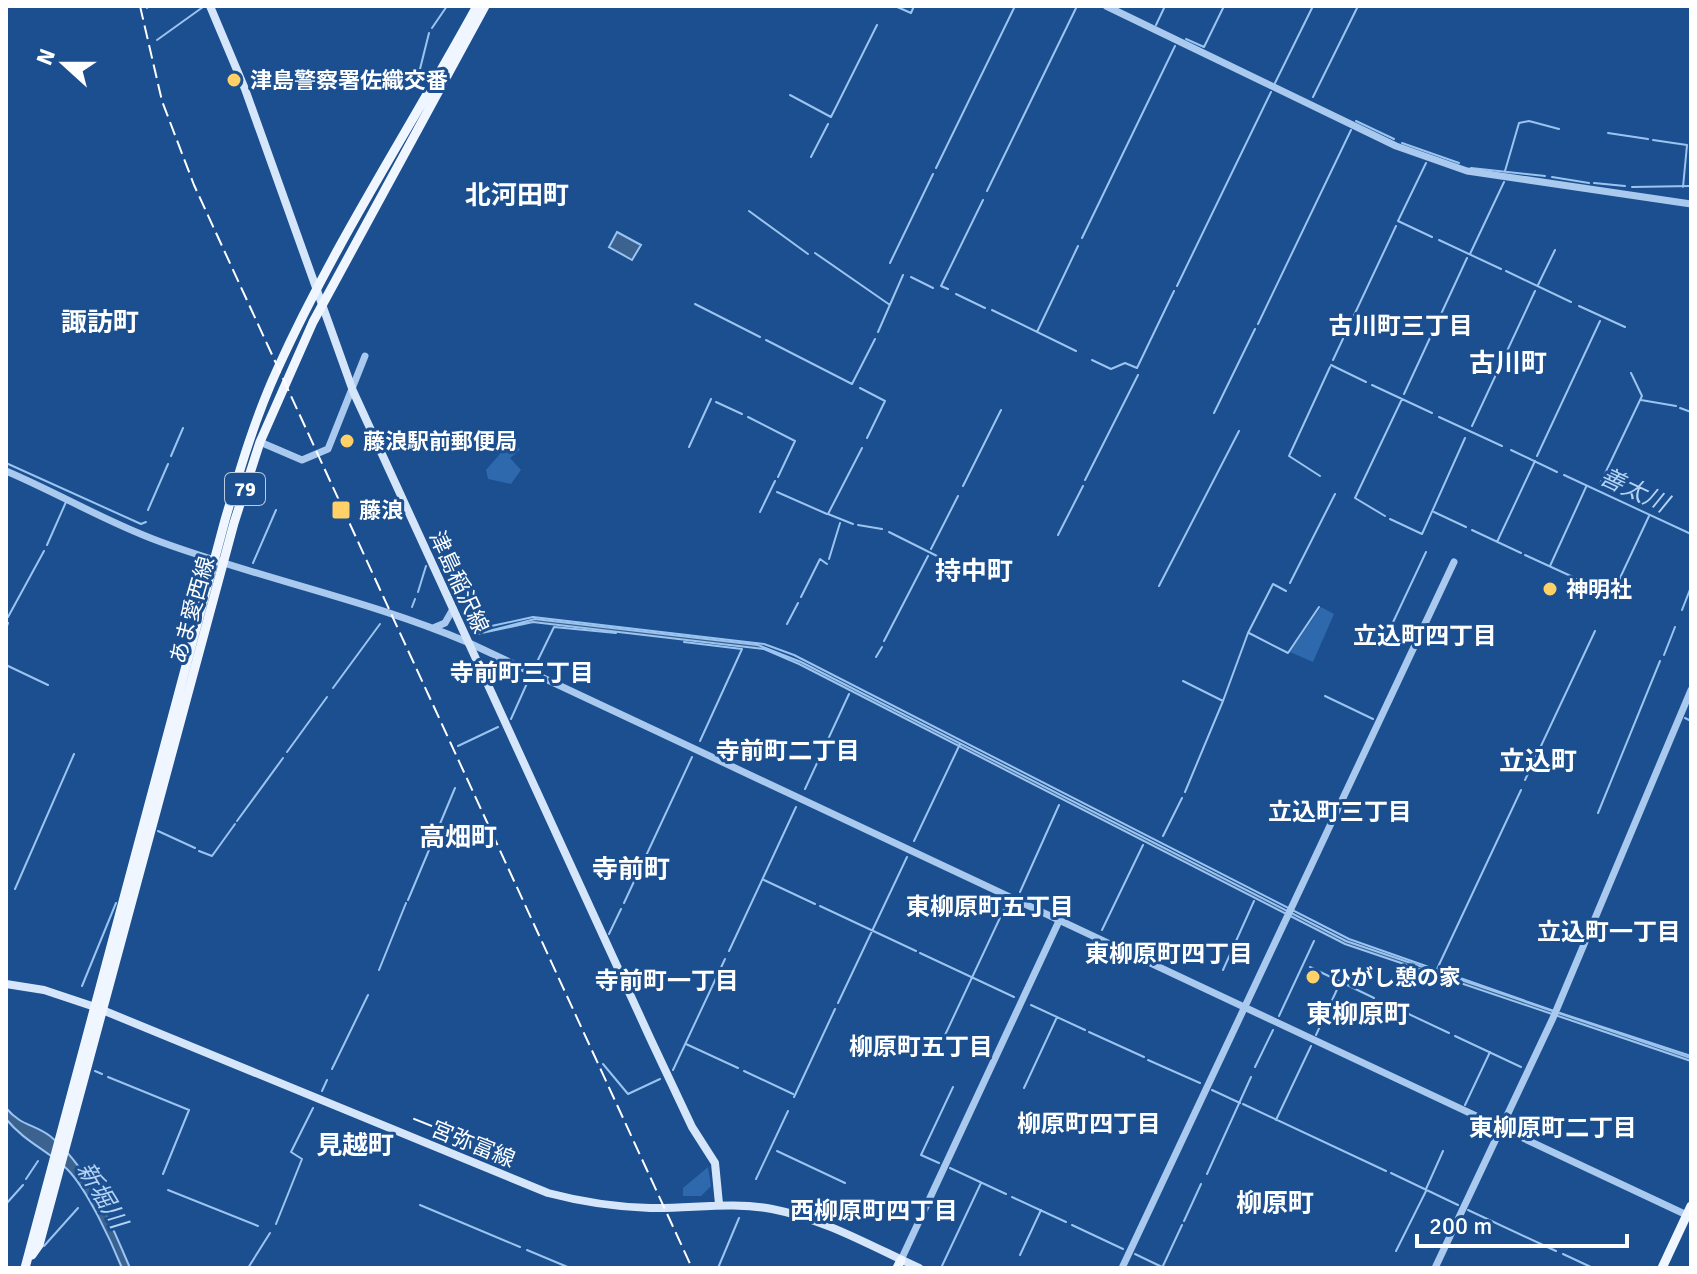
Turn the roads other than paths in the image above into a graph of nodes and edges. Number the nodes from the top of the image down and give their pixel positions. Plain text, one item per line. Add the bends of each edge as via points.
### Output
1 (210, 6) edge
2 (477, 6) edge
3 (485, 6) edge
4 (1106, 6) edge
5 (1691, 204) edge
6 (316, 293) junction
7 (321, 307) junction
8 (365, 356) dead end
9 (353, 391) junction
10 (260, 442) junction
11 (6, 471) edge
12 (219, 562) junction
13 (1454, 562) dead end
14 (453, 609) junction
15 (433, 628) junction
16 (467, 642) junction
17 (504, 660) junction
18 (484, 679) junction
19 (1691, 690) edge
20 (1059, 921) junction
21 (6, 984) edge
22 (1243, 1007) junction
23 (100, 1009) junction
24 (1502, 1129) junction
25 (56, 1167) junction
26 (719, 1204) junction
27 (1690, 1213) edge
28 (27, 1264) edge
29 (899, 1264) edge
30 (919, 1268) edge
31 (1122, 1268) edge
32 (1435, 1268) edge
33 (1662, 1268) edge

1 - 6 main road, 津島稲沢線 via 245,89
2 - 6 main road, あま愛西線 / 79
3 - 7 main road, あま愛西線 / 79
4 - 5 street via 1396,146 1467,171
6 - 7 main road, 津島稲沢線
6 - 12 main road, あま愛西線 / 79 via 252,434
7 - 9 main road, 津島稲沢線
7 - 10 main road, あま愛西線 / 79
8 - 9 street
9 - 10 street via 328,449 302,460
9 - 14 main road, 津島稲沢線
10 - 12 main road, あま愛西線 / 79
11 - 12 street via 134,531
12 - 15 street
12 - 23 main road, あま愛西線 / 79
13 - 22 street
14 - 15 street via 445,623
14 - 16 main road, 津島稲沢線
15 - 16 street
16 - 17 street
16 - 18 main road, 津島稲沢線
17 - 18 street via 490,664
17 - 20 street
18 - 26 main road, 津島稲沢線 via 687,1117 715,1163
19 - 24 street
20 - 22 street
20 - 29 street
21 - 23 main road, 一宮弥富線
22 - 24 street
22 - 31 street
23 - 25 main road, あま愛西線 / 79 via 59,1141
23 - 25 main road, あま愛西線 / 79 via 67,1150
23 - 26 main road, 一宮弥富線 via 548,1193 631,1207
24 - 27 street
24 - 32 street
25 - 28 main road, あま愛西線 / 79
26 - 29 main road, 一宮弥富線 via 794,1215 848,1234
27 - 33 main road
29 - 30 main road, 一宮弥富線

